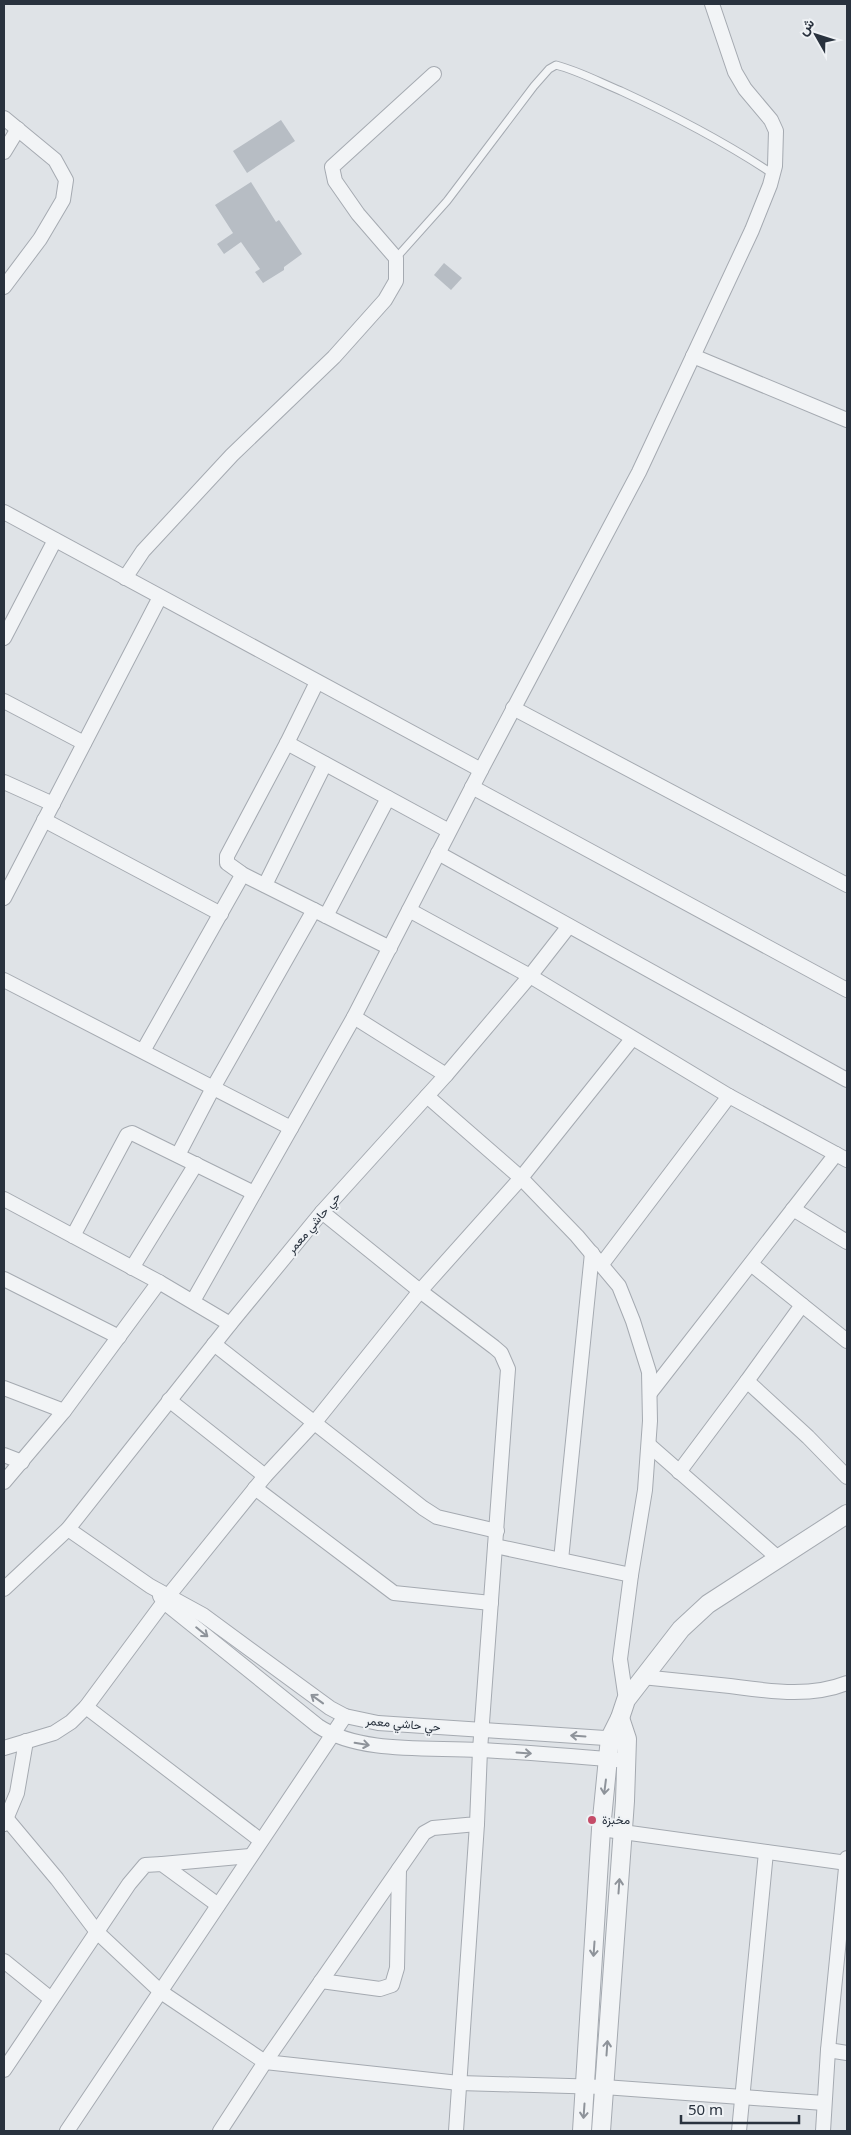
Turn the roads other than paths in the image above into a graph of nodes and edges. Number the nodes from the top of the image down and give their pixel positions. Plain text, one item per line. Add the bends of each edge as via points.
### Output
1 (712, 4) edge
2 (434, 74) dead end
3 (4, 118) edge
4 (18, 129) junction
5 (4, 152) edge
6 (773, 174) junction
7 (396, 258) junction
8 (4, 287) edge
9 (693, 356) junction
10 (847, 420) edge
11 (4, 512) edge
12 (55, 540) junction
13 (125, 578) junction
14 (160, 597) junction
15 (10, 611) edge
16 (4, 638) edge
17 (317, 682) junction
18 (4, 701) edge
19 (513, 708) junction
20 (84, 743) junction
21 (287, 743) junction
22 (325, 764) junction
23 (480, 770) junction
24 (4, 782) edge
25 (472, 787) junction
26 (388, 798) junction
27 (53, 804) junction
28 (44, 820) junction
29 (449, 831) junction
30 (438, 853) junction
31 (242, 874) junction
32 (265, 885) junction
33 (847, 885) edge
34 (4, 898) edge
35 (409, 910) junction
36 (320, 913) junction
37 (221, 914) junction
38 (569, 926) junction
39 (390, 948) junction
40 (530, 976) junction
41 (4, 980) edge
42 (847, 990) edge
43 (354, 1017) junction
44 (632, 1039) junction
45 (143, 1051) junction
46 (446, 1075) junction
47 (847, 1080) edge
48 (213, 1088) junction
49 (427, 1096) junction
50 (729, 1096) junction
51 (291, 1128) junction
52 (178, 1154) junction
53 (842, 1157) edge
54 (196, 1164) junction
55 (521, 1178) junction
56 (254, 1193) junction
57 (4, 1199) edge
58 (793, 1209) junction
59 (322, 1212) junction
60 (73, 1236) junction
61 (847, 1242) edge
62 (592, 1253) junction
63 (602, 1264) junction
64 (751, 1264) junction
65 (132, 1268) junction
66 (4, 1279) edge
67 (158, 1282) junction
68 (420, 1291) junction
69 (193, 1301) junction
70 (802, 1305) junction
71 (230, 1324) junction
72 (119, 1337) junction
73 (847, 1341) edge
74 (214, 1344) junction
75 (747, 1381) junction
76 (4, 1388) edge
77 (650, 1393) junction
78 (169, 1400) junction
79 (64, 1411) junction
80 (315, 1422) junction
81 (649, 1445) junction
82 (4, 1455) edge
83 (22, 1462) junction
84 (679, 1472) junction
85 (265, 1476) junction
86 (847, 1477) edge
87 (4, 1482) edge
88 (255, 1488) junction
89 (847, 1514) edge
90 (68, 1529) junction
91 (497, 1531) junction
92 (495, 1546) junction
93 (778, 1558) junction
94 (561, 1560) junction
95 (631, 1575) junction
96 (4, 1589) edge
97 (163, 1596) junction
98 (491, 1603) junction
99 (642, 1677) junction
100 (847, 1683) edge
101 (626, 1700) junction
102 (86, 1707) junction
103 (345, 1716) junction
104 (482, 1729) junction
105 (332, 1736) junction
106 (618, 1739) junction
107 (26, 1741) junction
108 (4, 1748) edge
109 (480, 1750) junction
110 (617, 1760) junction
111 (5, 1821) edge
112 (478, 1824) junction
113 (602, 1829) junction
114 (623, 1832) junction
115 (260, 1840) junction
116 (766, 1852) junction
117 (250, 1856) junction
118 (847, 1858) edge
119 (847, 1863) edge
120 (162, 1864) junction
121 (399, 1869) junction
122 (218, 1905) junction
123 (97, 1932) junction
124 (842, 1960) edge
125 (4, 1961) edge
126 (321, 1981) junction
127 (161, 1992) junction
128 (51, 1999) junction
129 (828, 2050) junction
130 (847, 2053) edge
131 (265, 2062) junction
132 (4, 2070) edge
133 (459, 2083) junction
134 (585, 2086) junction
135 (604, 2087) junction
136 (741, 2097) junction
137 (824, 2103) junction
138 (67, 2131) edge
139 (220, 2131) edge
140 (456, 2131) edge
141 (582, 2131) edge
142 (601, 2131) edge
143 (739, 2131) edge
144 (822, 2131) edge

1 - 6 street via 735,72 776,131
2 - 7 street via 332,167 335,181 358,214
3 - 4 street
4 - 5 street
4 - 8 street via 55,160 66,180 63,200
6 - 7 lane via 733,148 640,100 573,69 556,65 534,86 447,201
6 - 9 street via 752,230
7 - 13 street via 396,281 385,300 334,357 232,455 143,551
9 - 10 street
9 - 19 street via 639,472
11 - 12 street
12 - 13 street
12 - 15 street
13 - 14 street
14 - 17 street
14 - 20 street
15 - 16 street
17 - 21 street
17 - 23 street
18 - 20 street
19 - 23 street
19 - 33 street
20 - 27 street
21 - 22 street
21 - 31 street via 226,856 226,863
22 - 26 street
22 - 32 street
23 - 25 street
24 - 27 street
25 - 29 street
25 - 42 street
26 - 29 street
26 - 36 street
27 - 28 street
28 - 34 street
28 - 37 street
29 - 30 street
30 - 35 street
30 - 38 street
31 - 32 street
31 - 37 street
32 - 36 street
35 - 39 street
35 - 40 street
36 - 39 street
36 - 48 street
37 - 45 street
38 - 40 street, حي حاشي معمر
38 - 47 street
39 - 43 street
40 - 44 street
40 - 46 street, حي حاشي معمر
41 - 45 street
43 - 46 street
43 - 51 street
44 - 50 street
44 - 55 street
45 - 48 street
46 - 49 street, حي حاشي معمر
48 - 51 street
48 - 52 street
49 - 55 street
49 - 59 street, حي حاشي معمر
50 - 53 street
50 - 63 street
51 - 56 street
52 - 54 street
52 - 60 street via 137,1133 127,1135
53 - 58 street
54 - 56 street
54 - 65 street
55 - 62 street
55 - 68 street
56 - 69 street
57 - 60 street
58 - 61 street
58 - 64 street
59 - 68 street
59 - 71 street, حي حاشي معمر
60 - 65 street
62 - 63 street
62 - 94 street
63 - 77 street via 627,1302 649,1372
64 - 70 street
64 - 77 street
65 - 67 street
66 - 72 street
67 - 69 street
67 - 72 street
68 - 80 street
68 - 91 street via 494,1347 508,1369
69 - 71 street
70 - 73 street
70 - 75 street
71 - 74 street, حي حاشي معمر
72 - 79 street
74 - 78 street, حي حاشي معمر
74 - 80 street
75 - 84 street
75 - 86 street
76 - 79 street
77 - 81 street
78 - 85 street
78 - 90 street, حي حاشي معمر
79 - 83 street
80 - 85 street
80 - 91 street via 423,1508 437,1516
81 - 84 street
81 - 95 street
82 - 83 street
83 - 87 street
84 - 93 street
85 - 88 street
88 - 97 street
88 - 98 street via 394,1593
89 - 93 street
90 - 96 street, حي حاشي معمر
90 - 97 street, حي حاشي معمر
91 - 92 street
92 - 94 street
92 - 98 street
93 - 99 street via 708,1604 681,1630
94 - 95 street
95 - 101 street via 620,1659
97 - 102 street
103 -> 97 street, حي حاشي معمر via 203,1615
97 -> 105 street, حي حاشي معمر
98 - 104 street
99 - 100 street via 779,1692 808,1692
99 - 101 street
101 - 106 street
102 - 107 street via 54,1733
102 - 115 street
103 - 104 street, حي حاشي معمر via 378,1723
103 - 105 street
106 -> 104 street, حي حاشي معمر
104 - 109 street
105 -> 109 street, حي حاشي معمر via 367,1745
105 - 115 street
106 - 110 street
107 - 108 street
107 - 111 street via 17,1793
109 -> 110 street, حي حاشي معمر
109 - 112 street
110 -> 113 street
110 - 114 street
111 - 123 street via 57,1879
112 - 121 street via 432,1828 424,1833
112 - 133 street
113 - 114 street
113 -> 134 street
114 - 116 street
135 -> 114 street
115 - 117 street
116 - 119 street
116 - 136 street
117 - 120 street
117 - 122 street
118 - 119 street
119 - 124 street
120 - 122 street
120 - 123 street via 144,1865
121 - 126 street
121 - 126 street via 397,1968 392,1985 380,1989
122 - 127 street
123 - 127 street
123 - 128 street
124 - 129 street
125 - 128 street
126 - 131 street
127 - 131 street
127 - 138 street
128 - 132 street
129 - 130 street
129 - 137 street
131 - 133 street
131 - 139 street
133 - 134 street
133 - 140 street
134 - 135 street
134 -> 141 street
135 - 136 street
135 - 142 street
136 - 137 street
136 - 143 street
137 - 144 street

